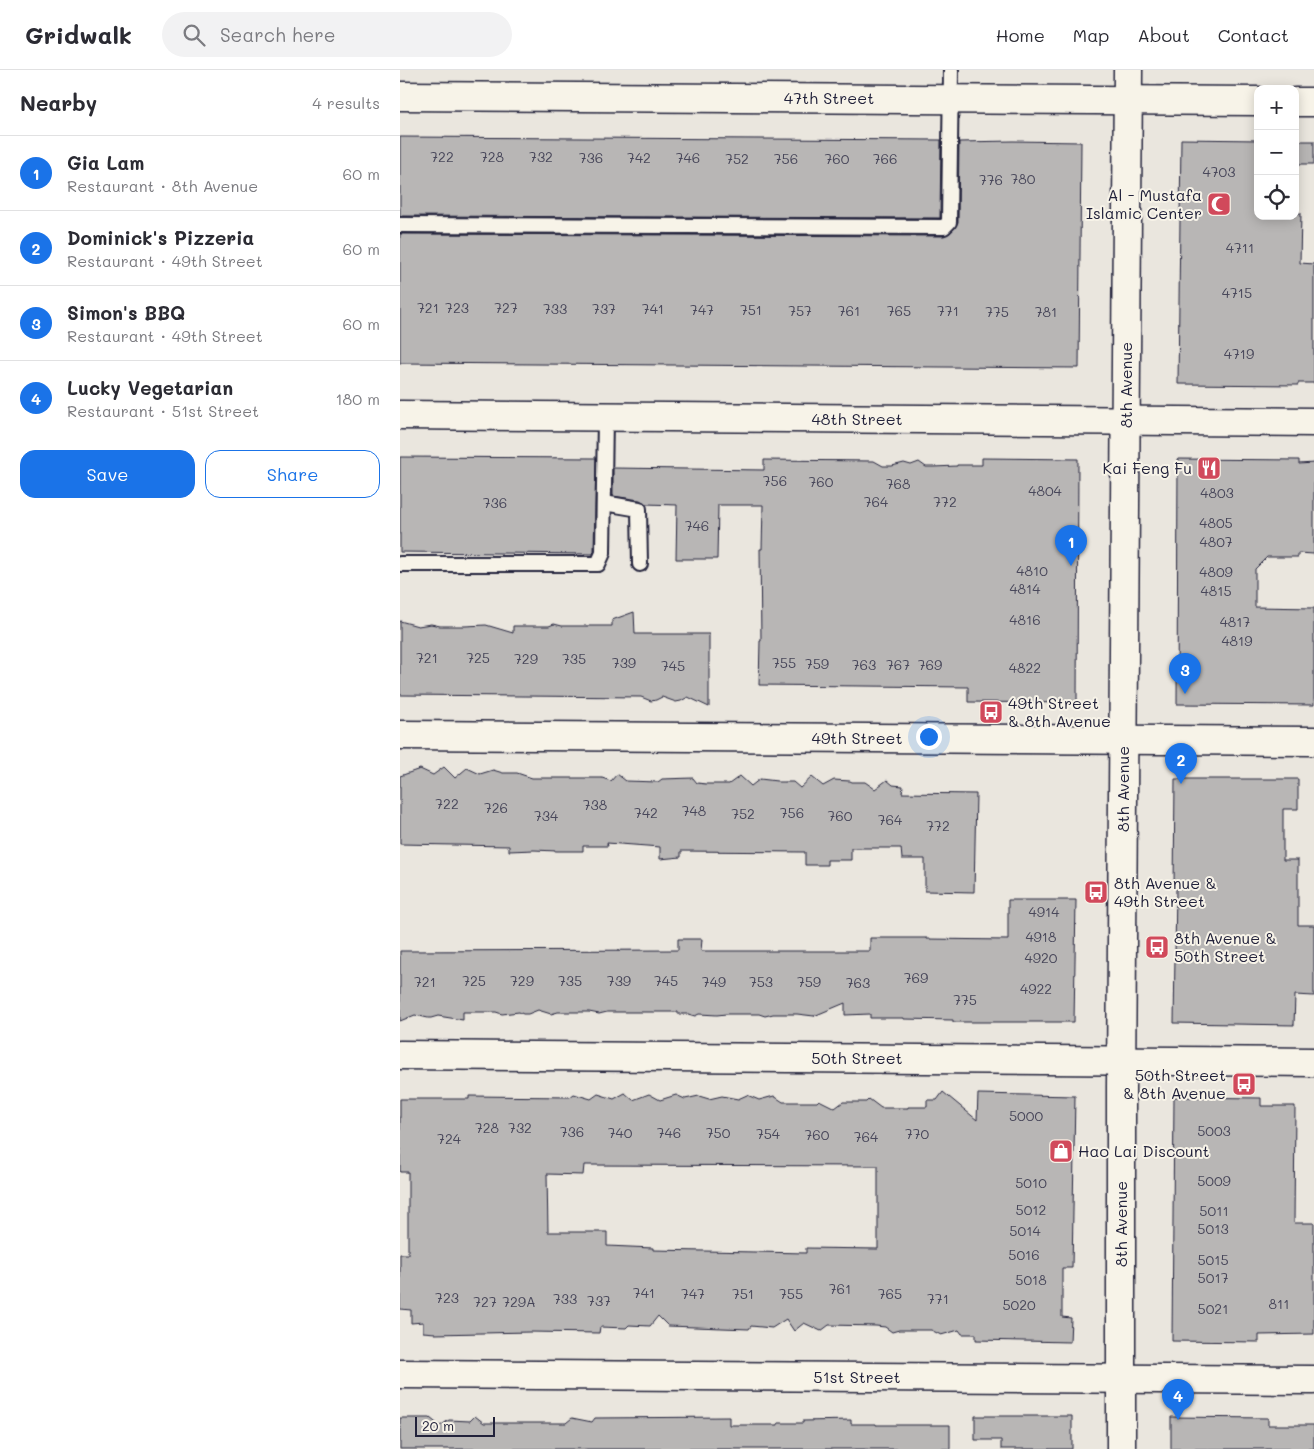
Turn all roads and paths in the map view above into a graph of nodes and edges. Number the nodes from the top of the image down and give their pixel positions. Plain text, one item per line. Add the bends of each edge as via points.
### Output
1 (951, 70) edge
2 (1128, 70) edge
3 (400, 96) edge
4 (951, 99) junction
5 (1128, 101) junction
6 (1254, 101) edge
7 (1299, 102) edge
8 (1314, 102) edge
9 (400, 225) edge
10 (400, 415) edge
11 (605, 417) junction
12 (1125, 421) junction
13 (1314, 422) edge
14 (604, 503) junction
15 (400, 564) edge
16 (640, 564) dead end
17 (400, 735) edge
18 (1124, 739) junction
19 (1314, 741) edge
20 (400, 1055) edge
21 (1121, 1060) junction
22 (1314, 1062) edge
23 (400, 1374) edge
24 (1121, 1379) junction
25 (1314, 1380) edge
26 (1121, 1449) edge

1 - 4 lane
2 - 5 street, 8th Avenue
3 - 4 street, 47th Street
4 - 5 street, 47th Street
4 - 9 lane via 949,222 944,227
5 - 6 street, 47th Street
5 - 12 street, 8th Avenue
7 - 8 street
10 - 11 street, 48th Street
11 - 12 street, 48th Street
11 - 14 lane
12 - 13 street, 48th Street
12 - 18 street, 8th Avenue
14 - 15 lane via 603,553 598,564
14 - 16 lane via 639,509
17 - 18 street, 49th Street
18 - 19 street, 49th Street
18 - 21 street, 8th Avenue
20 - 21 street, 50th Street
21 - 22 street, 50th Street
21 - 24 street, 8th Avenue
23 - 24 street, 51st Street
24 - 25 street, 51st Street
24 - 26 street, 8th Avenue

